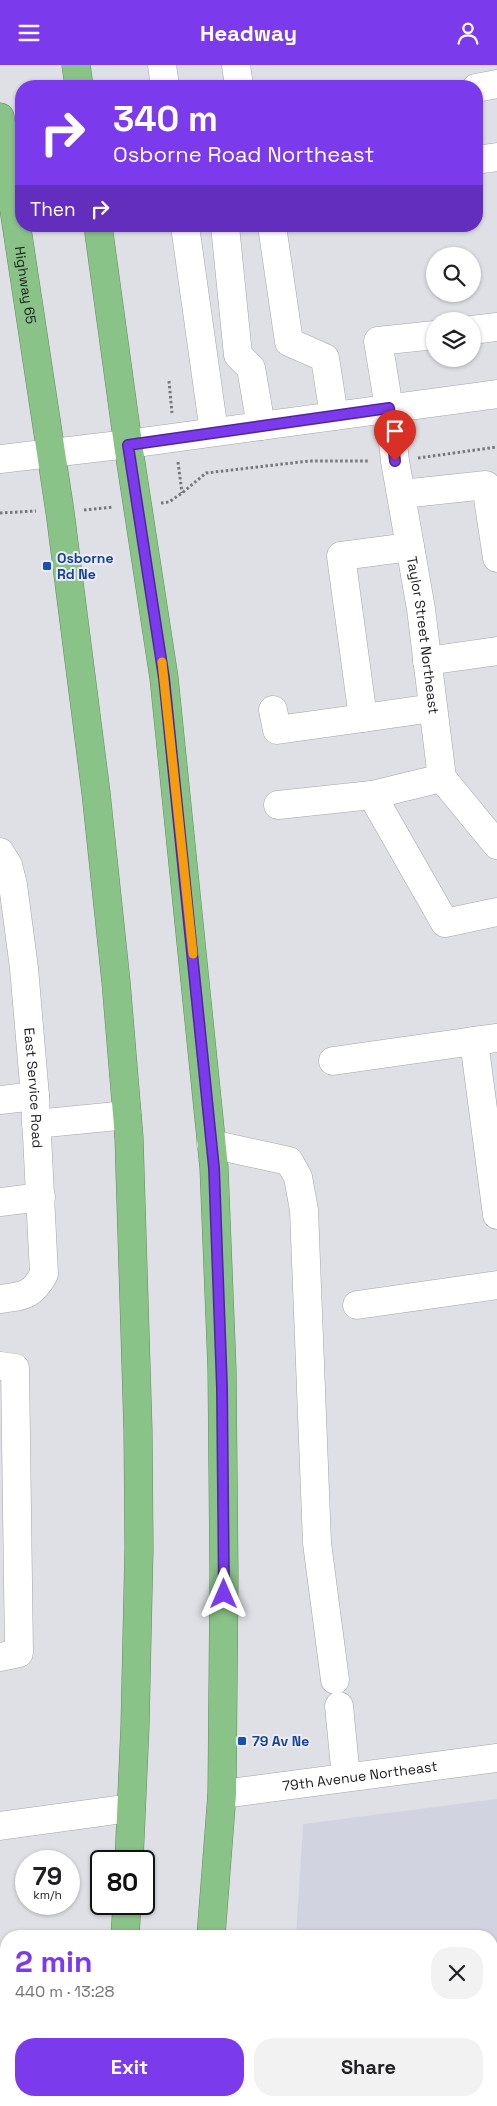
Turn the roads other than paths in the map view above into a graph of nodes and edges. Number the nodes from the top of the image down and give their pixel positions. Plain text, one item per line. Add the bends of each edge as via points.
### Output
1 (76, 65) edge
2 (162, 65) edge
3 (236, 65) edge
4 (77, 80) edge
5 (164, 80) edge
6 (238, 80) edge
7 (497, 84) edge
8 (483, 87) edge
9 (0, 117) edge
10 (497, 157) edge
11 (483, 159) edge
12 (15, 220) edge
13 (17, 232) edge
14 (99, 232) edge
15 (186, 232) edge
16 (225, 232) edge
17 (273, 232) edge
18 (232, 293) junction
19 (195, 297) junction
20 (497, 327) edge
21 (481, 329) edge
22 (426, 336) edge
23 (237, 345) junction
24 (203, 349) junction
25 (497, 394) edge
26 (389, 408) junction
27 (334, 416) junction
28 (262, 426) junction
29 (214, 432) junction
30 (128, 445) junction
31 (51, 453) junction
32 (0, 459) edge
33 (492, 485) edge
34 (402, 493) junction
35 (410, 547) junction
36 (497, 558) edge
37 (497, 651) edge
38 (427, 661) junction
39 (433, 708) junction
40 (273, 710) dead end
41 (363, 718) junction
42 (442, 778) junction
43 (372, 795) junction
44 (278, 805) dead end
45 (497, 845) edge
46 (0, 852) edge
47 (497, 912) edge
48 (486, 1039) edge
49 (333, 1061) dead end
50 (35, 1096) junction
51 (0, 1100) edge
52 (127, 1115) junction
53 (36, 1124) junction
54 (211, 1144) junction
55 (41, 1197) junction
56 (0, 1203) edge
57 (497, 1215) edge
58 (497, 1285) edge
59 (0, 1299) edge
60 (357, 1305) dead end
61 (0, 1367) edge
62 (0, 1657) edge
63 (497, 1758) edge
64 (346, 1777) junction
65 (222, 1794) junction
66 (131, 1808) junction
67 (0, 1825) edge
68 (129, 1850) edge
69 (126, 1915) edge
70 (125, 1930) edge
71 (211, 1930) edge

1 - 4 highway
2 - 5 street
3 - 6 street
7 - 8 street
9 - 12 highway, Highway 65
10 - 11 street
13 - 31 highway, Highway 65
14 - 30 highway
15 - 19 street
16 - 18 street
17 - 27 street via 289,342 325,357
18 - 19 street
18 - 23 street
19 - 24 street
20 - 21 street
22 - 26 street, Taylor Street Northeast via 378,341
23 - 24 street
23 - 28 street via 238,355 252,368
24 - 29 street
25 - 26 street
26 - 27 street
26 - 34 street, Taylor Street Northeast
27 - 28 street
28 - 29 street
29 - 30 street
30 - 31 street
30 - 54 highway via 164,678
31 - 32 street
31 - 52 highway, Highway 65 via 96,793
33 - 34 street
33 - 36 street
34 - 35 street, Taylor Street Northeast
35 - 38 street, Taylor Street Northeast
35 - 41 street via 342,556
37 - 38 street
38 - 39 street, Taylor Street Northeast
39 - 41 street
39 - 42 street, Taylor Street Northeast
40 - 41 street via 277,730
42 - 43 street
42 - 45 street
43 - 44 street
43 - 47 street via 445,923
46 - 50 street, East Service Road via 8,865 16,902
48 - 49 street
48 - 57 street
50 - 51 street
50 - 53 street, East Service Road
52 - 53 street
52 - 66 highway, Highway 65 via 139,1538
53 - 55 street, East Service Road
54 - 64 street via 289,1161 298,1177 304,1210 317,1543
54 - 65 highway via 224,1461
55 - 56 street
55 - 59 street, East Service Road via 44,1273 36,1288 25,1296
58 - 60 street
61 - 62 street via 15,1368 19,1653
63 - 64 street, 79th Avenue Northeast
64 - 65 street, 79th Avenue Northeast
65 - 71 highway
66 - 67 street
66 - 68 highway, Highway 65
69 - 70 highway

